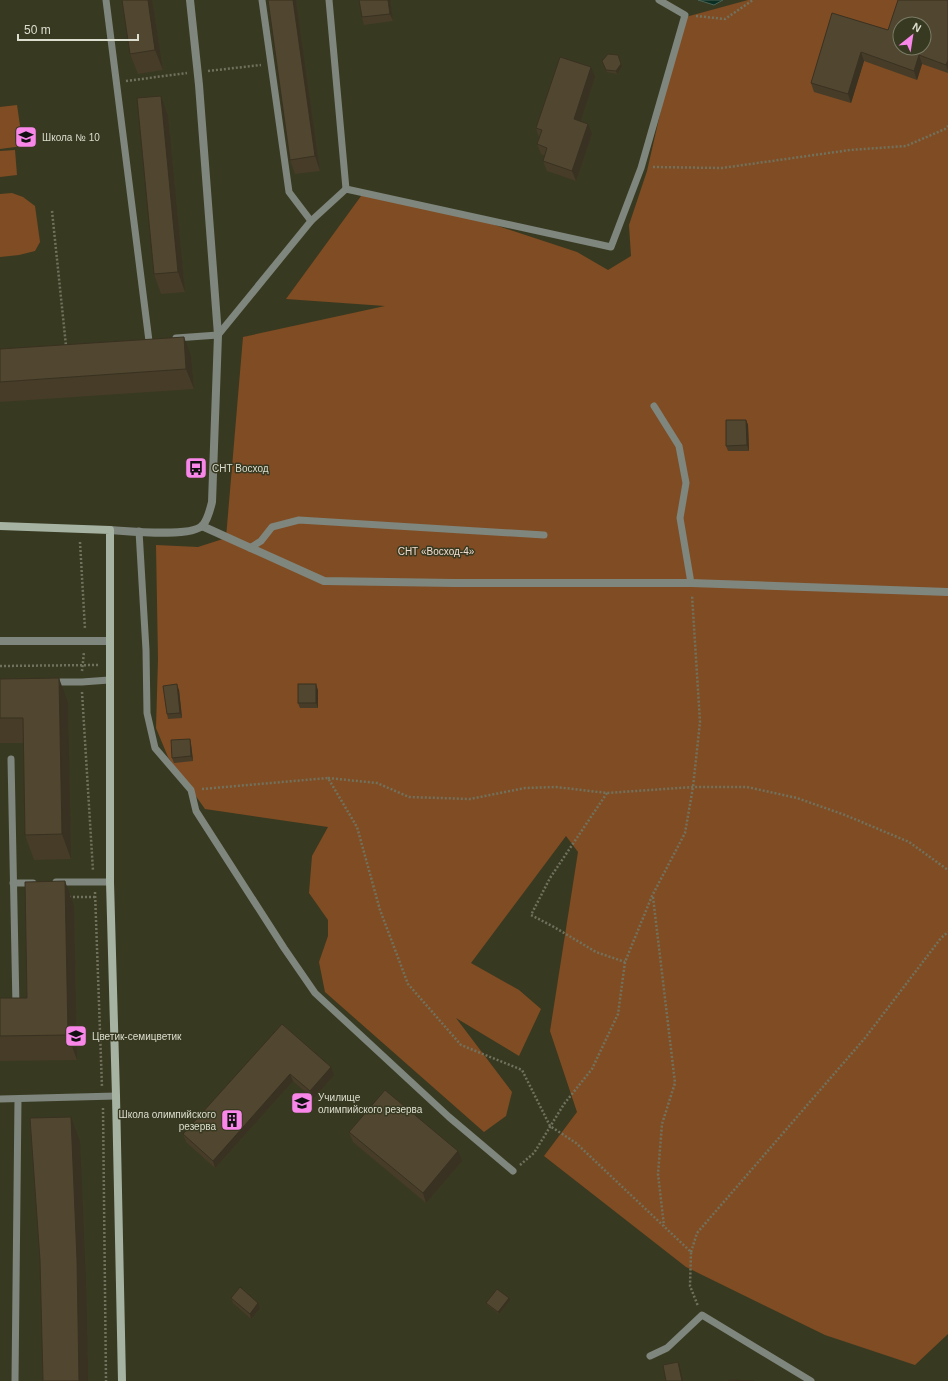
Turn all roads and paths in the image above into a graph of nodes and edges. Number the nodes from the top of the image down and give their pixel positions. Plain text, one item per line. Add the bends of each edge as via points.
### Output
1 (106, 0) edge
2 (190, 0) edge
3 (262, 0) edge
4 (329, 0) edge
5 (659, 0) edge
6 (754, 0) edge
7 (685, 15) junction
8 (271, 64) junction
9 (198, 72) junction
10 (116, 82) junction
11 (948, 126) edge
12 (641, 168) junction
13 (346, 189) junction
14 (52, 211) dead end
15 (311, 221) junction
16 (218, 335) junction
17 (172, 339) edge
18 (149, 341) edge
19 (66, 346) edge
20 (654, 406) dead end
21 (0, 526) edge
22 (202, 526) junction
23 (110, 530) junction
24 (140, 531) junction
25 (544, 535) dead end
26 (80, 542) dead end
27 (250, 548) junction
28 (691, 583) junction
29 (948, 592) edge
30 (0, 641) edge
31 (85, 641) junction
32 (110, 641) junction
33 (110, 664) junction
34 (82, 665) junction
35 (0, 666) edge
36 (109, 680) junction
37 (45, 682) edge
38 (82, 682) junction
39 (11, 759) dead end
40 (328, 778) junction
41 (693, 787) junction
42 (192, 790) junction
43 (608, 793) junction
44 (948, 870) edge
45 (13, 882) junction
46 (94, 882) junction
47 (110, 882) junction
48 (652, 896) junction
49 (95, 897) junction
50 (110, 897) junction
51 (64, 898) edge
52 (948, 932) edge
53 (625, 962) junction
54 (0, 1008) edge
55 (116, 1096) junction
56 (102, 1097) junction
57 (18, 1098) junction
58 (0, 1099) edge
59 (550, 1126) junction
60 (513, 1171) joint
61 (664, 1226) junction
62 (691, 1252) junction
63 (702, 1315) junction
64 (650, 1356) dead end
65 (15, 1381) edge
66 (106, 1381) edge
67 (122, 1381) edge
68 (811, 1381) edge

1 - 10 lane
2 - 9 street
3 - 8 lane
4 - 13 lane
5 - 7 lane
6 - 7 path via 725,19
7 - 12 lane
8 - 9 path
8 - 15 lane via 289,192
9 - 10 path
9 - 16 street
10 - 18 lane
11 - 12 path via 906,146 850,150 722,168
12 - 13 lane via 611,247
13 - 15 lane
14 - 19 path
15 - 16 lane
16 - 17 lane
16 - 22 street via 212,502 209,515
20 - 28 lane via 679,446 686,483 680,518
21 - 23 street
22 - 24 street via 188,532
22 - 27 street
23 - 24 street
23 - 32 street
24 - 42 lane via 147,713 155,748
25 - 27 lane via 299,520 272,527 261,541
26 - 31 path
27 - 28 street via 324,580
28 - 29 street
28 - 41 path via 700,722
30 - 31 street
31 - 32 street
31 - 34 path
32 - 33 street
33 - 34 path
33 - 36 street
34 - 35 path
34 - 38 path
36 - 38 lane
36 - 47 street
37 - 38 lane
38 - 46 path
39 - 45 lane
40 - 42 path
40 - 43 path via 377,783 408,797 470,799 525,788 556,787
40 - 59 path via 357,827 380,910 408,984 461,1045 522,1070
41 - 43 path
41 - 44 path via 747,787 797,798 846,815 909,842
41 - 48 path via 684,833
42 - 60 lane via 196,811 315,993 449,1117
43 - 53 path via 550,878 531,915 596,952
45 - 46 lane
45 - 54 lane via 16,1007
46 - 47 lane
46 - 49 path
47 - 50 street
48 - 53 path
48 - 61 path via 675,1083 662,1124 658,1174
49 - 50 path
49 - 51 path
49 - 56 path
50 - 55 street
52 - 62 path via 865,1038 697,1233
53 - 59 path via 618,1014 592,1069
55 - 56 lane
55 - 67 street
56 - 57 lane
56 - 66 path
57 - 58 lane
57 - 65 lane
59 - 60 path via 534,1153
59 - 61 path via 576,1143
61 - 62 path
62 - 63 path via 690,1286
63 - 64 lane via 667,1348
63 - 68 lane

